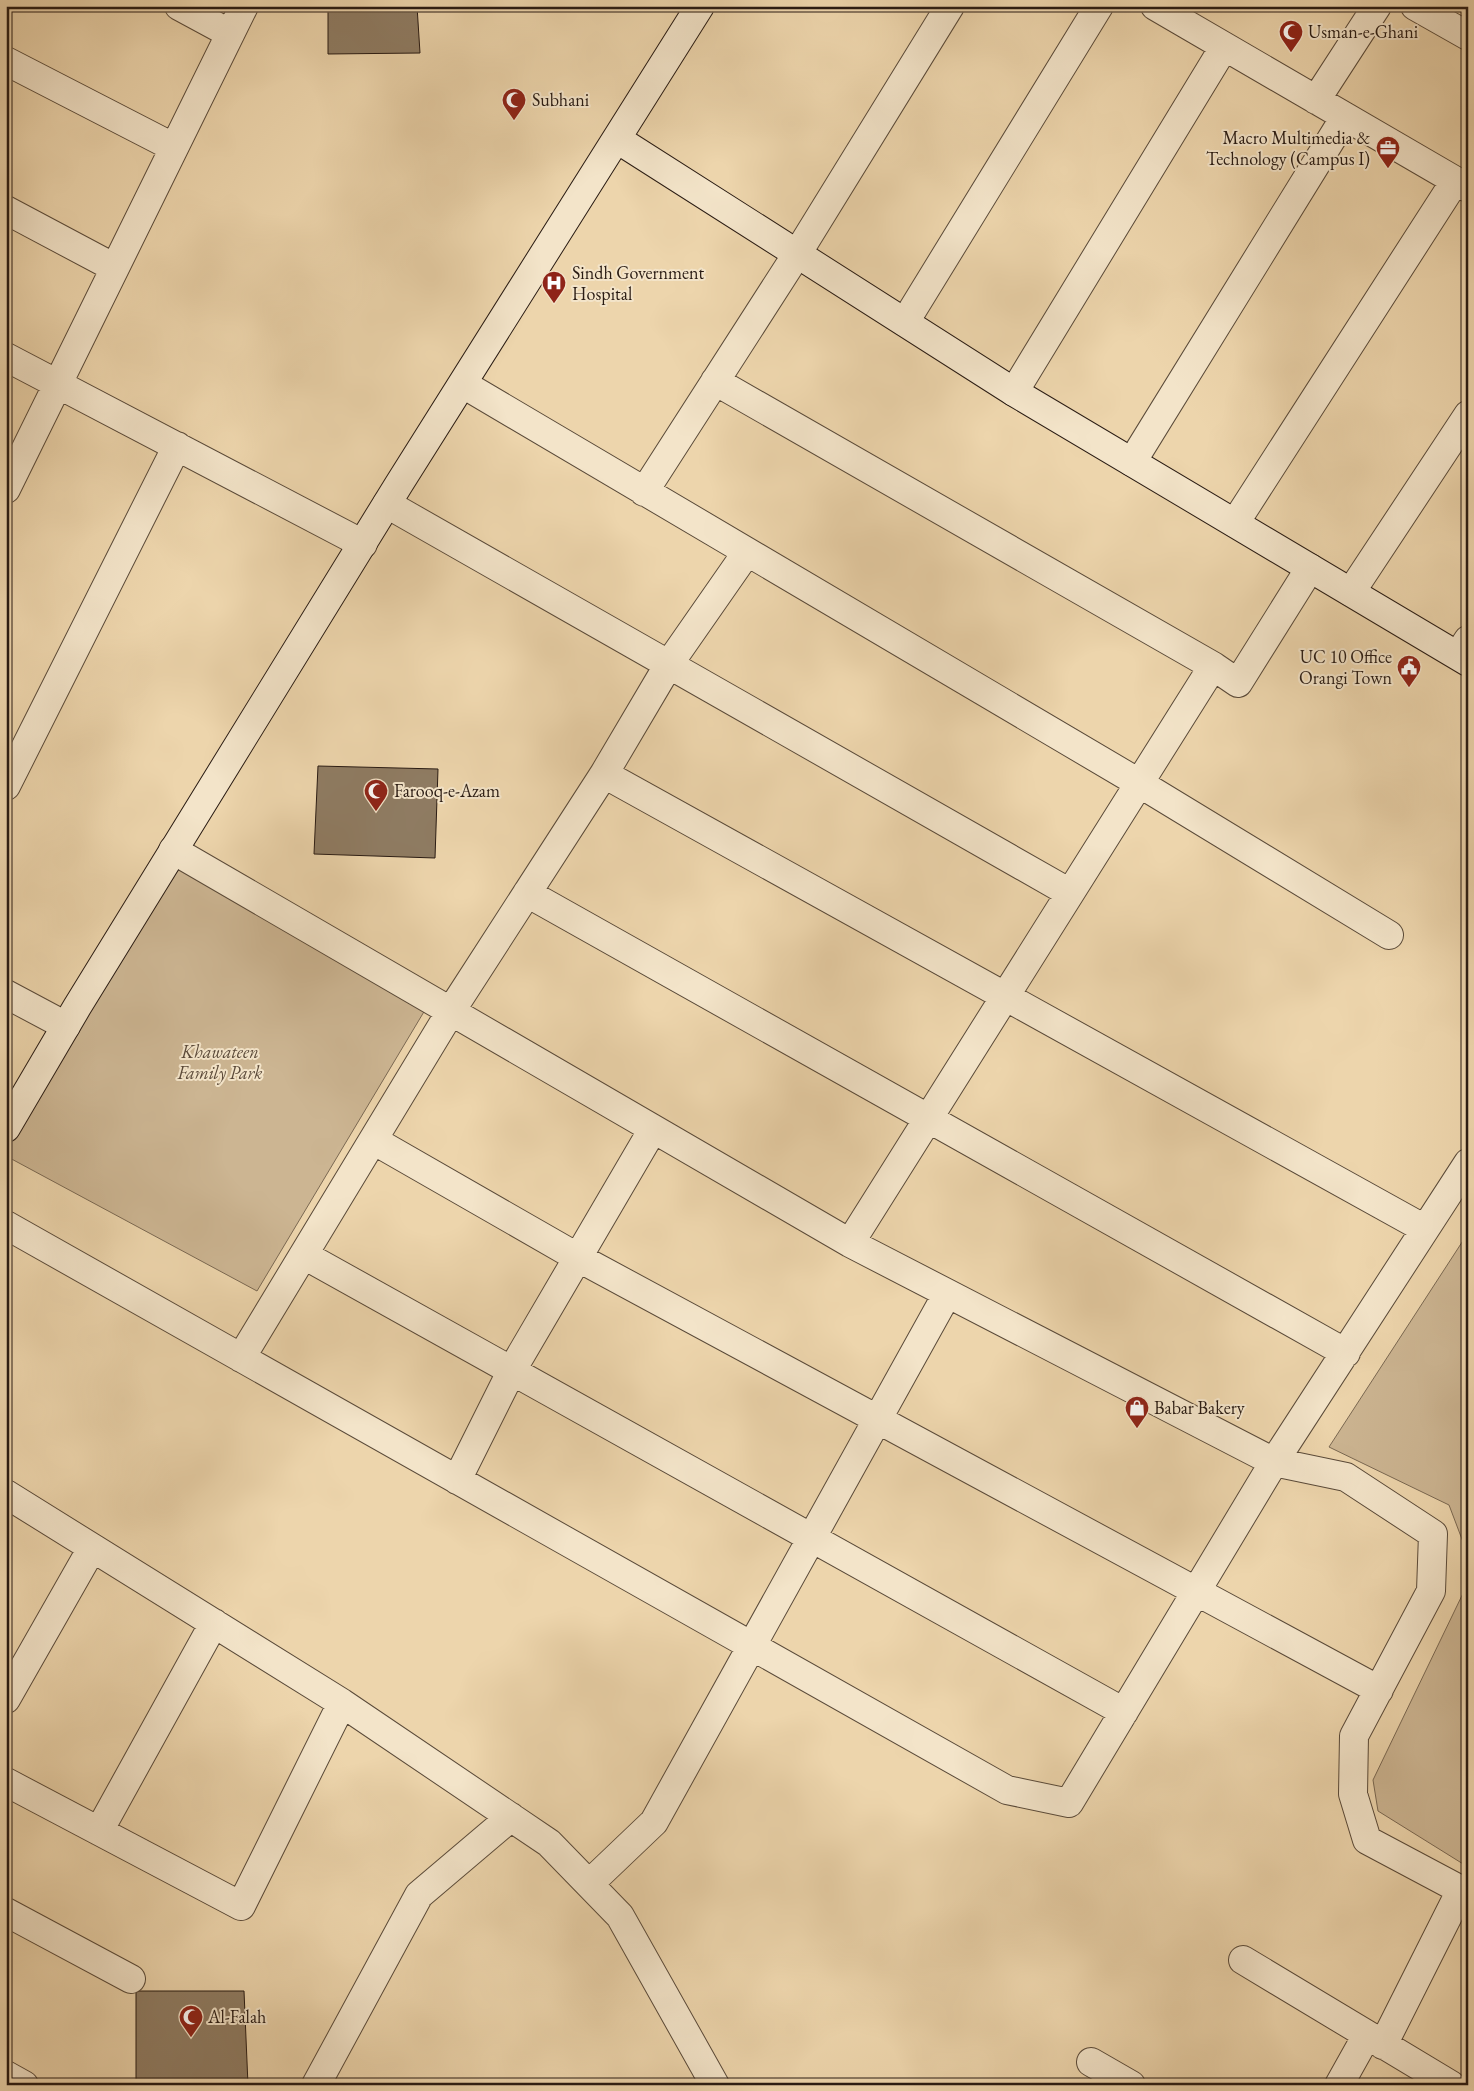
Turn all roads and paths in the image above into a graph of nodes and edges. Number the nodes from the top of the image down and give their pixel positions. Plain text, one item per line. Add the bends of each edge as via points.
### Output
1 (179, 6) edge
2 (244, 6) edge
3 (700, 6) edge
4 (950, 6) edge
5 (1099, 6) edge
6 (1155, 6) edge
7 (1377, 6) edge
8 (1414, 6) edge
9 (229, 34) junction
10 (1468, 36) edge
11 (1224, 47) junction
12 (6, 62) edge
13 (1316, 100) junction
14 (1345, 117) junction
15 (617, 139) junction
16 (173, 147) junction
17 (1462, 184) edge
18 (6, 210) edge
19 (797, 254) junction
20 (115, 268) junction
21 (905, 322) junction
22 (6, 357) edge
23 (715, 380) junction
24 (463, 384) junction
25 (59, 385) junction
26 (1014, 392) junction
27 (1468, 415) edge
28 (177, 446) junction
29 (1132, 462) junction
30 (6, 489) edge
31 (644, 492) junction
32 (387, 504) junction
33 (1235, 523) junction
34 (362, 544) junction
35 (747, 552) junction
36 (1310, 568) junction
37 (1352, 592) junction
38 (1464, 652) edge
39 (669, 664) junction
40 (1213, 666) junction
41 (604, 774) junction
42 (1140, 783) junction
43 (6, 786) edge
44 (173, 850) junction
45 (527, 893) junction
46 (1070, 893) junction
47 (1389, 934) dead end
48 (6, 994) edge
49 (1005, 996) junction
50 (451, 1012) junction
51 (66, 1026) junction
52 (928, 1118) junction
53 (6, 1128) edge
54 (653, 1129) junction
55 (373, 1140) junction
56 (1468, 1163) edge
57 (6, 1225) edge
58 (1426, 1228) junction
59 (850, 1243) junction
60 (304, 1255) junction
61 (577, 1256) junction
62 (947, 1294) junction
63 (1346, 1352) junction
64 (241, 1358) junction
65 (512, 1370) junction
66 (877, 1419) junction
67 (1274, 1462) junction
68 (457, 1480) junction
69 (6, 1494) edge
70 (812, 1537) junction
71 (92, 1548) junction
72 (1196, 1592) junction
73 (214, 1623) junction
74 (752, 1646) junction
75 (1379, 1690) junction
76 (6, 1700) edge
77 (342, 1703) junction
78 (1124, 1712) junction
79 (6, 1782) edge
80 (511, 1817) junction
81 (99, 1831) junction
82 (589, 1884) junction
83 (6, 1912) edge
84 (1243, 1960) dead end
85 (132, 1979) dead end
86 (1375, 2040) junction
87 (1091, 2062) dead end
88 (6, 2075) edge
89 (24, 2085) edge
90 (316, 2085) edge
91 (715, 2085) edge
92 (1131, 2085) edge
93 (1339, 2085) edge
94 (1451, 2085) edge

1 - 9 street
2 - 9 street
3 - 15 street
4 - 19 street
5 - 21 street
6 - 11 street
7 - 13 street
8 - 10 street
9 - 16 street
11 - 13 street
11 - 26 street
12 - 16 street
13 - 14 street
14 - 17 street
14 - 29 street
15 - 19 street
15 - 24 street
16 - 20 street
17 - 33 street
18 - 20 street
19 - 21 street
19 - 23 street
20 - 25 street
21 - 26 street
22 - 25 street
23 - 31 street
23 - 40 street
24 - 31 street
24 - 32 street
25 - 28 street
25 - 30 street
26 - 29 street
27 - 37 street
28 - 34 street
28 - 43 street
29 - 33 street
31 - 35 street
32 - 34 street
32 - 39 street
33 - 36 street
34 - 44 street
35 - 39 street
35 - 42 street
36 - 37 street
36 - 40 street via 1238,684
37 - 38 street
39 - 41 street
39 - 46 street
40 - 42 street
41 - 45 street
41 - 49 street
42 - 46 street
42 - 47 street
44 - 50 street
44 - 51 street
45 - 50 street
45 - 52 street
46 - 49 street
48 - 51 street
49 - 52 street
49 - 58 street
50 - 54 street
50 - 55 street
51 - 53 street
52 - 59 street
52 - 63 street
54 - 59 street
54 - 61 street
55 - 60 street
55 - 61 street
56 - 58 street
57 - 64 street
58 - 63 street
59 - 62 street
60 - 64 street
60 - 65 street
61 - 65 street
61 - 66 street
62 - 66 street
62 - 67 street
63 - 67 street
64 - 68 street
65 - 68 street
65 - 70 street
66 - 70 street
66 - 72 street
67 - 72 street
67 - 75 street via 1346,1477 1433,1534 1431,1591
68 - 74 street
69 - 71 street
70 - 74 street
70 - 78 street
71 - 73 street
71 - 76 street
72 - 75 street
72 - 78 street
73 - 77 street
73 - 81 street
74 - 78 street via 1007,1790 1069,1803
74 - 82 street via 654,1822
75 - 86 street via 1354,1736 1353,1794 1367,1840 1461,1890
77 - 80 street
77 - 81 street via 241,1906
79 - 81 street
80 - 82 street via 549,1843
80 - 90 street via 419,1895
82 - 91 street via 620,1916
83 - 85 street
84 - 86 street
86 - 93 street
86 - 94 street
87 - 92 street
88 - 89 street

